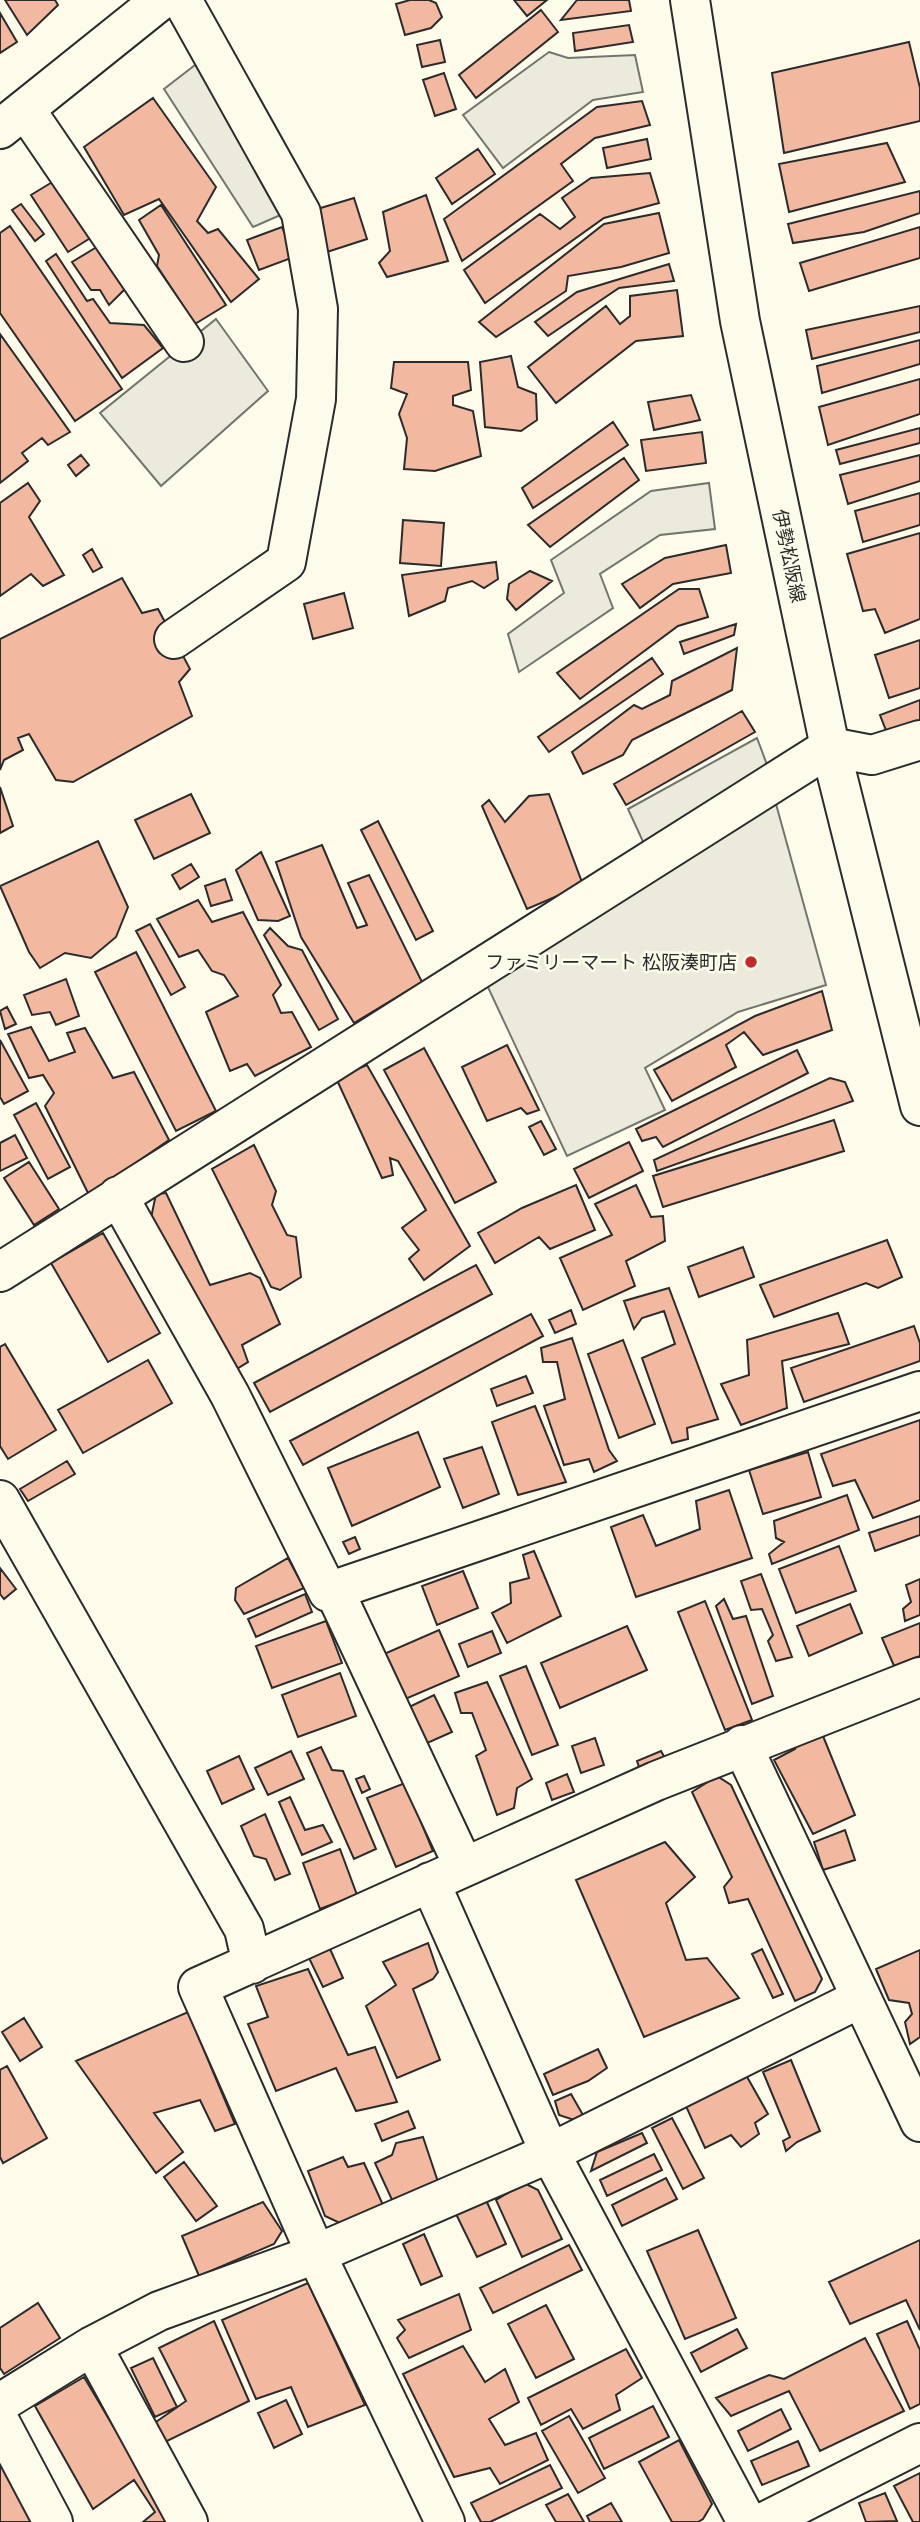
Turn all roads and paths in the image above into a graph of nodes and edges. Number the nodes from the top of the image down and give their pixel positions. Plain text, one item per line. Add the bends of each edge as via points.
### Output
1 (161, 0) edge
2 (181, 0) edge
3 (690, 0) edge
4 (13, 119) edge
5 (184, 342) dead end
6 (174, 639) dead end
7 (920, 740) edge
8 (830, 747) junction
9 (920, 1105) edge
10 (118, 1196) junction
11 (3, 1264) edge
12 (920, 1391) edge
13 (0, 1500) edge
14 (334, 1590) junction
15 (920, 1677) edge
16 (742, 1745) junction
17 (447, 1875) junction
18 (252, 1964) junction
19 (861, 1998) junction
20 (920, 2122) edge
21 (550, 2153) junction
22 (316, 2253) junction
23 (92, 2346) junction
24 (0, 2403) edge
25 (0, 2422) edge
26 (920, 2443) edge
27 (54, 2522) edge
28 (188, 2522) edge
29 (445, 2522) edge
30 (747, 2522) edge
31 (764, 2522) edge

1 - 4 street
2 - 6 street via 301,213 318,309 316,399 286,562
3 - 8 street, 伊勢松阪線 via 740,321
4 - 5 street
7 - 8 street via 872,755
8 - 9 street, 伊勢松阪線
8 - 10 street
10 - 11 street
10 - 14 street via 230,1395 328,1592
12 - 14 street
13 - 18 street via 244,1929
14 - 17 street
15 - 16 street
16 - 17 street
16 - 19 street
17 - 18 street
17 - 21 street
18 - 22 street via 198,1987
19 - 20 street
19 - 21 street
21 - 22 street
21 - 30 street
22 - 23 street via 159,2311
22 - 29 street
23 - 24 street
23 - 28 street
25 - 27 street
26 - 31 street

